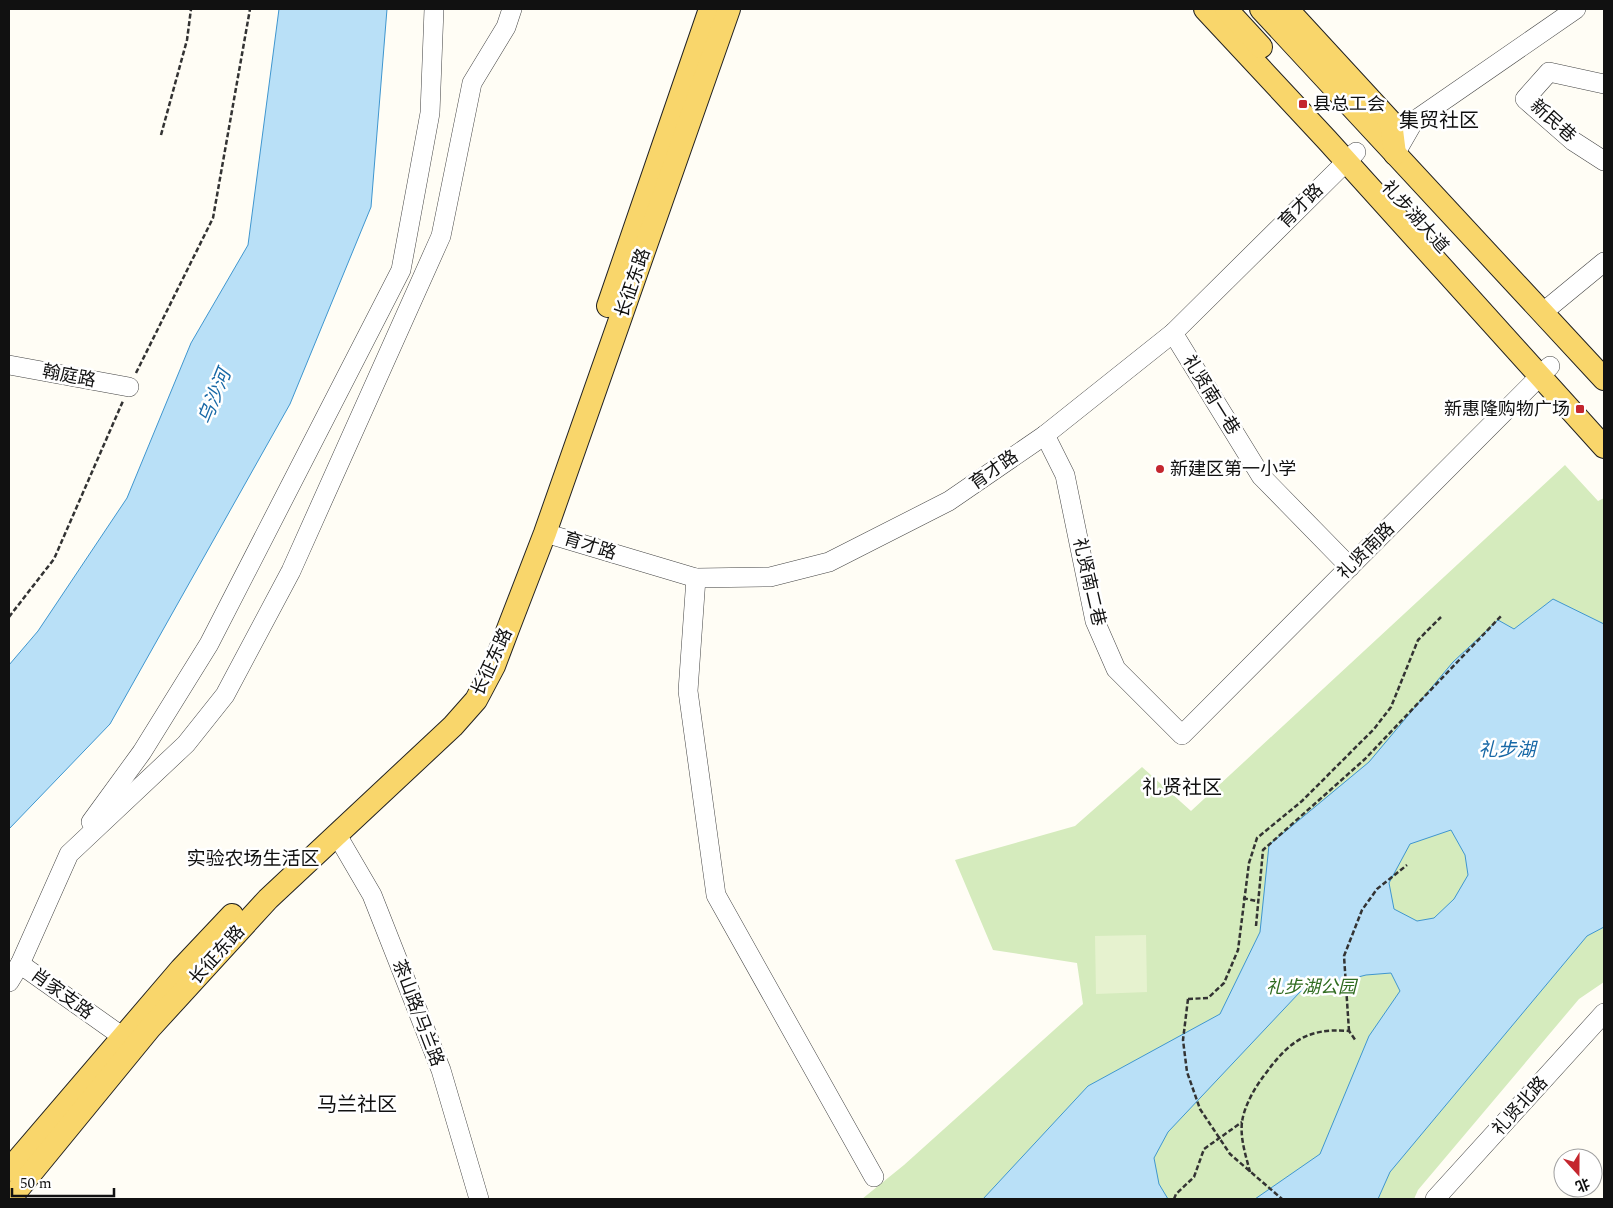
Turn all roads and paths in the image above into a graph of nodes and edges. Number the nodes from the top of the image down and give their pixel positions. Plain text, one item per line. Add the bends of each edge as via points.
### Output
1 (191, 9) edge
2 (250, 9) edge
3 (434, 9) edge
4 (512, 9) edge
5 (710, 9) edge
6 (729, 9) edge
7 (1204, 9) edge
8 (1226, 9) edge
9 (1260, 9) edge
10 (1287, 9) edge
11 (1576, 9) edge
12 (1604, 84) edge
13 (161, 134) dead end
14 (1395, 154) junction
15 (1351, 156) junction
16 (1604, 161) edge
17 (1604, 262) edge
18 (1542, 312) junction
19 (1173, 333) junction
20 (9, 365) edge
21 (1545, 371) junction
22 (1604, 379) edge
23 (129, 387) junction
24 (1604, 425) edge
25 (1045, 435) junction
26 (1604, 447) edge
27 (545, 533) junction
28 (1350, 567) junction
29 (696, 578) junction
30 (1502, 614) dead end
31 (9, 617) edge
32 (1441, 617) dead end
33 (1182, 735) joint
34 (336, 835) junction
35 (68, 854) junction
36 (1407, 865) dead end
37 (1243, 898) junction
38 (1257, 901) junction
39 (1256, 926) dead end
40 (20, 964) junction
41 (9, 982) edge
42 (1604, 1013) edge
43 (1349, 1032) junction
44 (122, 1037) junction
45 (1356, 1041) dead end
46 (1242, 1122) junction
47 (9, 1170) edge
48 (1250, 1172) junction
49 (874, 1177) dead end
50 (10, 1199) edge
51 (479, 1199) edge
52 (1174, 1199) edge
53 (1282, 1199) edge
54 (1435, 1199) edge

1 - 13 path via 187,40
2 - 23 path via 213,218
3 - 35 street via 430,113 401,270 209,644 142,752
4 - 35 street via 506,27 472,83 441,236 291,571 225,695 186,744
5 - 44 main road, 长征东路 via 518,570 482,658 458,698 441,718 260,887 181,969
6 - 27 main road, 长征东路
7 - 15 main road
8 - 15 main road, 礼步湖大道
9 - 14 main road, 礼步湖大道
10 - 14 main road via 1391,122
11 - 14 street via 1414,121
12 - 16 street, 新民巷 via 1549,72 1525,99 1573,141
14 - 18 main road, 礼步湖大道
15 - 19 street, 育才路
15 - 21 main road, 礼步湖大道
17 - 18 street
18 - 22 main road, 礼步湖大道
19 - 25 street, 育才路
19 - 28 street, 礼贤南一巷 via 1261,476
20 - 23 street, 翰庭路
21 - 24 main road, 礼步湖大道
21 - 26 main road
21 - 28 street, 礼贤南路
23 - 31 path via 54,559
25 - 29 street, 育才路 via 949,501 829,562 770,577
25 - 33 street, 礼贤南二巷 via 1065,474 1096,621 1116,669
27 - 29 street, 育才路
27 - 34 main road, 长征东路 via 494,666 476,700 453,726
28 - 33 street, 礼贤南路
29 - 49 street via 688,691 716,895
30 - 38 path via 1365,759 1263,850
32 - 37 path via 1418,640 1391,707 1374,729 1302,802 1257,838
34 - 50 main road, 长征东路 via 268,899 150,1028
34 - 51 street, 茶山路/马兰路 via 372,895 440,1070
35 - 40 street
36 - 43 path via 1377,889 1362,910 1344,956
37 - 38 path
37 - 48 path, bridge via 1238,950 1224,983 1208,998 1188,999 1183,1040 1187,1072 1200,1109 1230,1154
38 - 39 path
40 - 41 street, 肖家支路
40 - 44 street, 肖家支路
42 - 54 street, 礼贤北路
43 - 45 path
43 - 46 path via 1331,1030 1302,1038 1282,1052 1254,1089
44 - 47 main road, 长征东路
46 - 48 path via 1243,1146
46 - 52 path via 1204,1149 1194,1177
48 - 53 path, bridge

